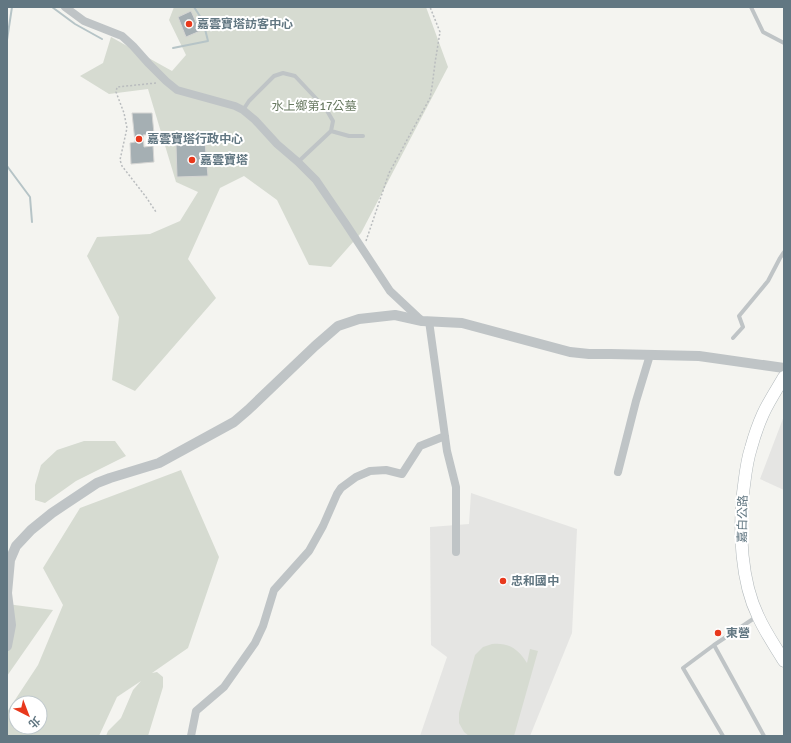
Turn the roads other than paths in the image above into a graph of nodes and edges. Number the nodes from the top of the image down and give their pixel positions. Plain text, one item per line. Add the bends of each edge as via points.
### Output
1 (65, 7) edge
2 (751, 7) edge
3 (784, 42) edge
4 (243, 110) junction
5 (330, 132) junction
6 (363, 136) dead end
7 (298, 162) junction
8 (784, 252) edge
9 (426, 321) junction
10 (733, 338) dead end
11 (650, 355) junction
12 (784, 368) edge
13 (784, 377) edge
14 (445, 436) junction
15 (618, 472) dead end
16 (456, 552) dead end
17 (7, 593) edge
18 (758, 615) junction
19 (714, 645) junction
20 (7, 646) edge
21 (784, 661) edge
22 (190, 736) edge
23 (723, 736) edge
24 (764, 736) edge

1 - 4 street via 84,21 122,36 177,90
2 - 3 lane via 762,32
4 - 5 lane via 274,76 283,73 295,76 326,109 333,121
4 - 7 street
5 - 6 lane
5 - 7 lane
7 - 9 street via 316,180 390,291
8 - 10 lane via 768,281 739,316 743,327
9 - 11 street via 462,323 570,352
9 - 14 street
9 - 17 street via 395,315 359,319 338,326 234,422 159,464 97,483 47,517 16,546 10,560
11 - 12 street via 699,356
11 - 15 street
13 - 18 main road, 嘉白公路 via 764,414 750,450 745,474 742,504 744,566
14 - 16 street via 456,487
14 - 22 street via 420,446 402,474 386,470 370,471 341,488 309,551 274,590 255,643 224,687 196,711
17 - 20 street via 11,626
18 - 19 lane
18 - 21 main road, 嘉白公路
19 - 23 lane via 683,668
19 - 24 lane

